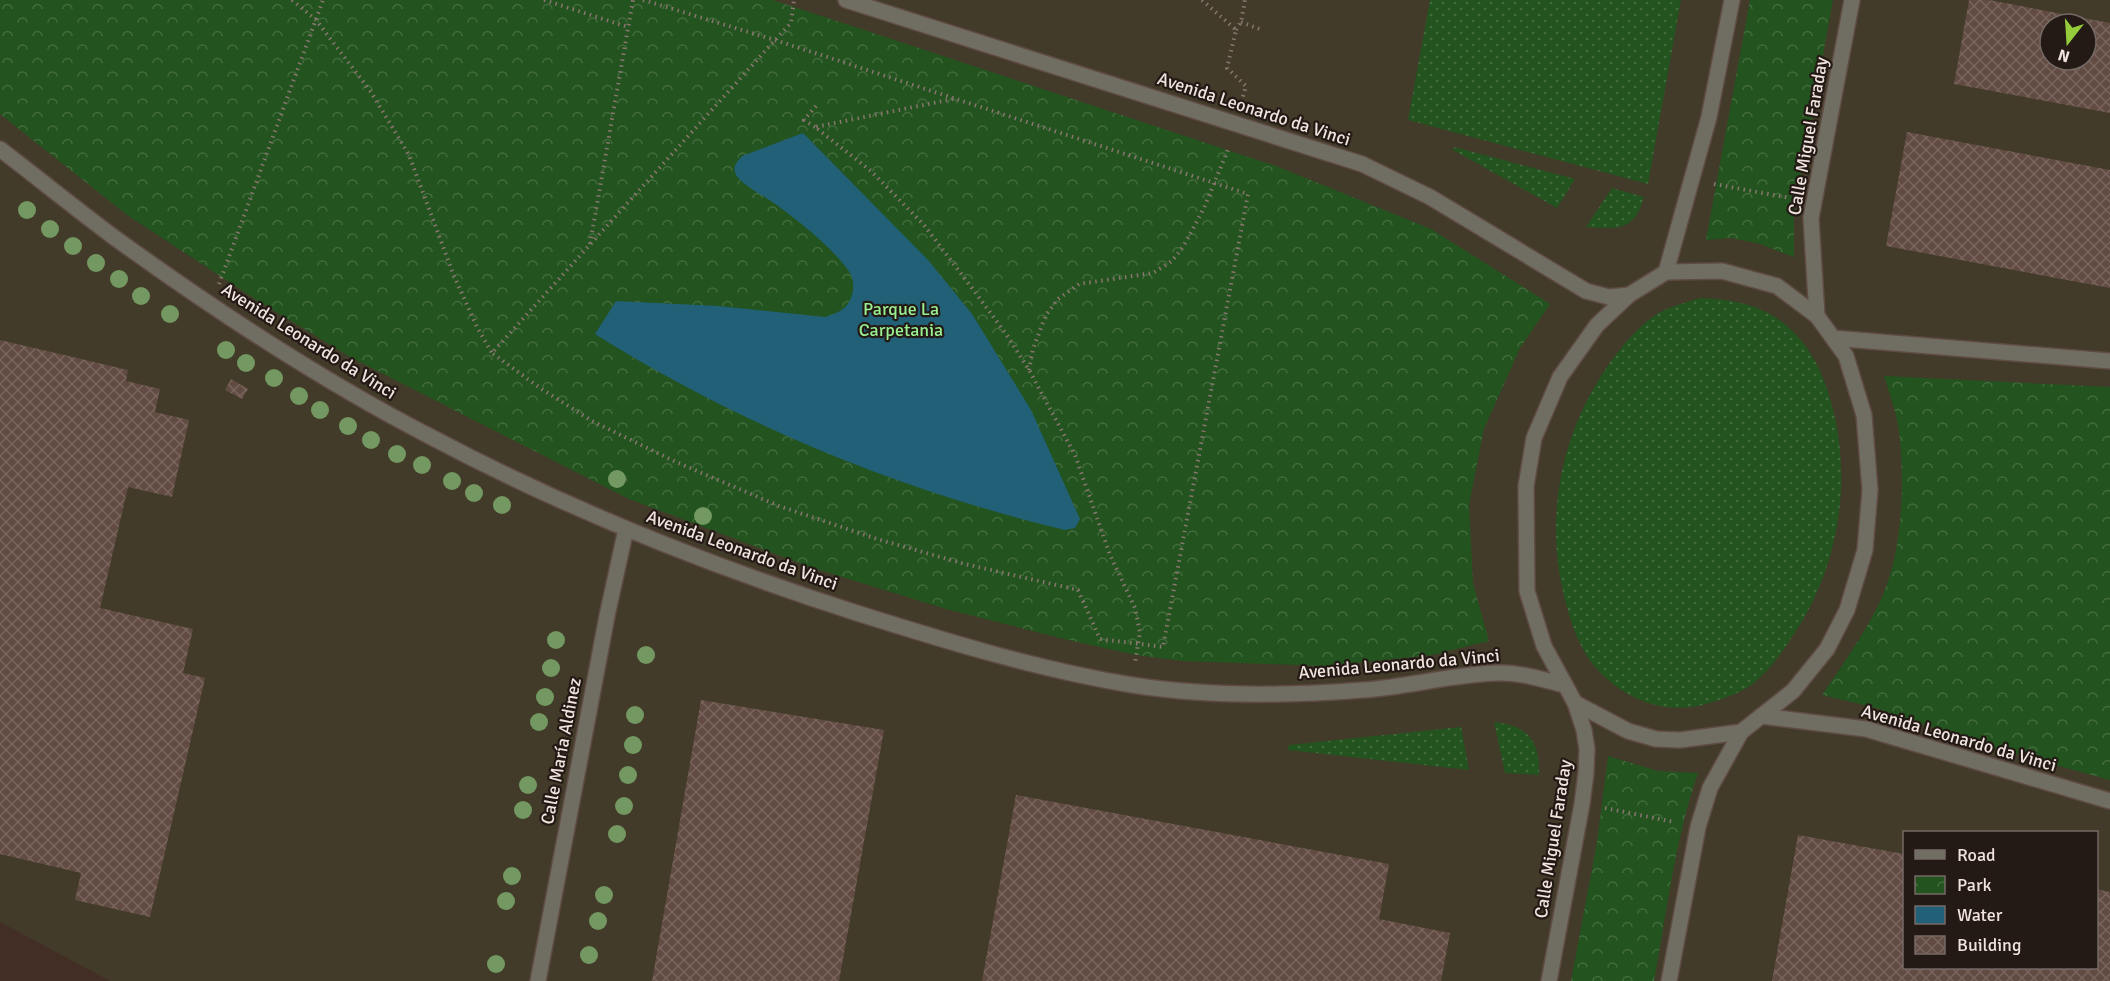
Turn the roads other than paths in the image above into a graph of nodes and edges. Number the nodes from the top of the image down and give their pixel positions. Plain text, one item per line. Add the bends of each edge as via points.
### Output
1 (846, 0) edge
2 (1732, 0) edge
3 (1852, 0) edge
4 (0, 149) edge
5 (1666, 272) junction
6 (1629, 295) junction
7 (1817, 316) junction
8 (1833, 338) junction
9 (2110, 360) edge
10 (626, 529) junction
11 (1565, 685) junction
12 (1575, 703) junction
13 (1761, 716) junction
14 (1741, 732) junction
15 (2110, 801) edge
16 (538, 981) edge
17 (1549, 981) edge
18 (1669, 981) edge

1 - 6 street, Avenida Leonardo da Vinci via 1371,169 1430,197 1586,291 1610,297
2 - 5 street via 1709,117
3 - 7 street, Calle Miguel Faraday via 1811,218
4 - 10 street, Avenida Leonardo da Vinci via 114,237 310,368 433,438
5 - 6 street, Calle Miguel Faraday
5 - 7 street via 1722,271 1777,286
6 - 11 street, Calle Miguel Faraday via 1597,325 1560,377 1534,438 1526,486 1527,591 1544,646
7 - 8 street
8 - 9 street
8 - 13 street via 1846,356 1864,414 1870,490 1866,550 1847,610 1827,649 1793,691
10 - 11 street, Avenida Leonardo da Vinci via 809,597 925,634 1025,662 1132,685 1265,695 1366,690 1500,673
10 - 16 street, Calle María Aldinez
11 - 12 street, Calle Miguel Faraday
12 - 14 street via 1628,731 1656,739
12 - 17 street, Calle Miguel Faraday via 1587,749 1582,804
13 - 14 street
13 - 15 street, Avenida Leonardo da Vinci via 1866,729
14 - 18 street via 1710,788 1698,827

